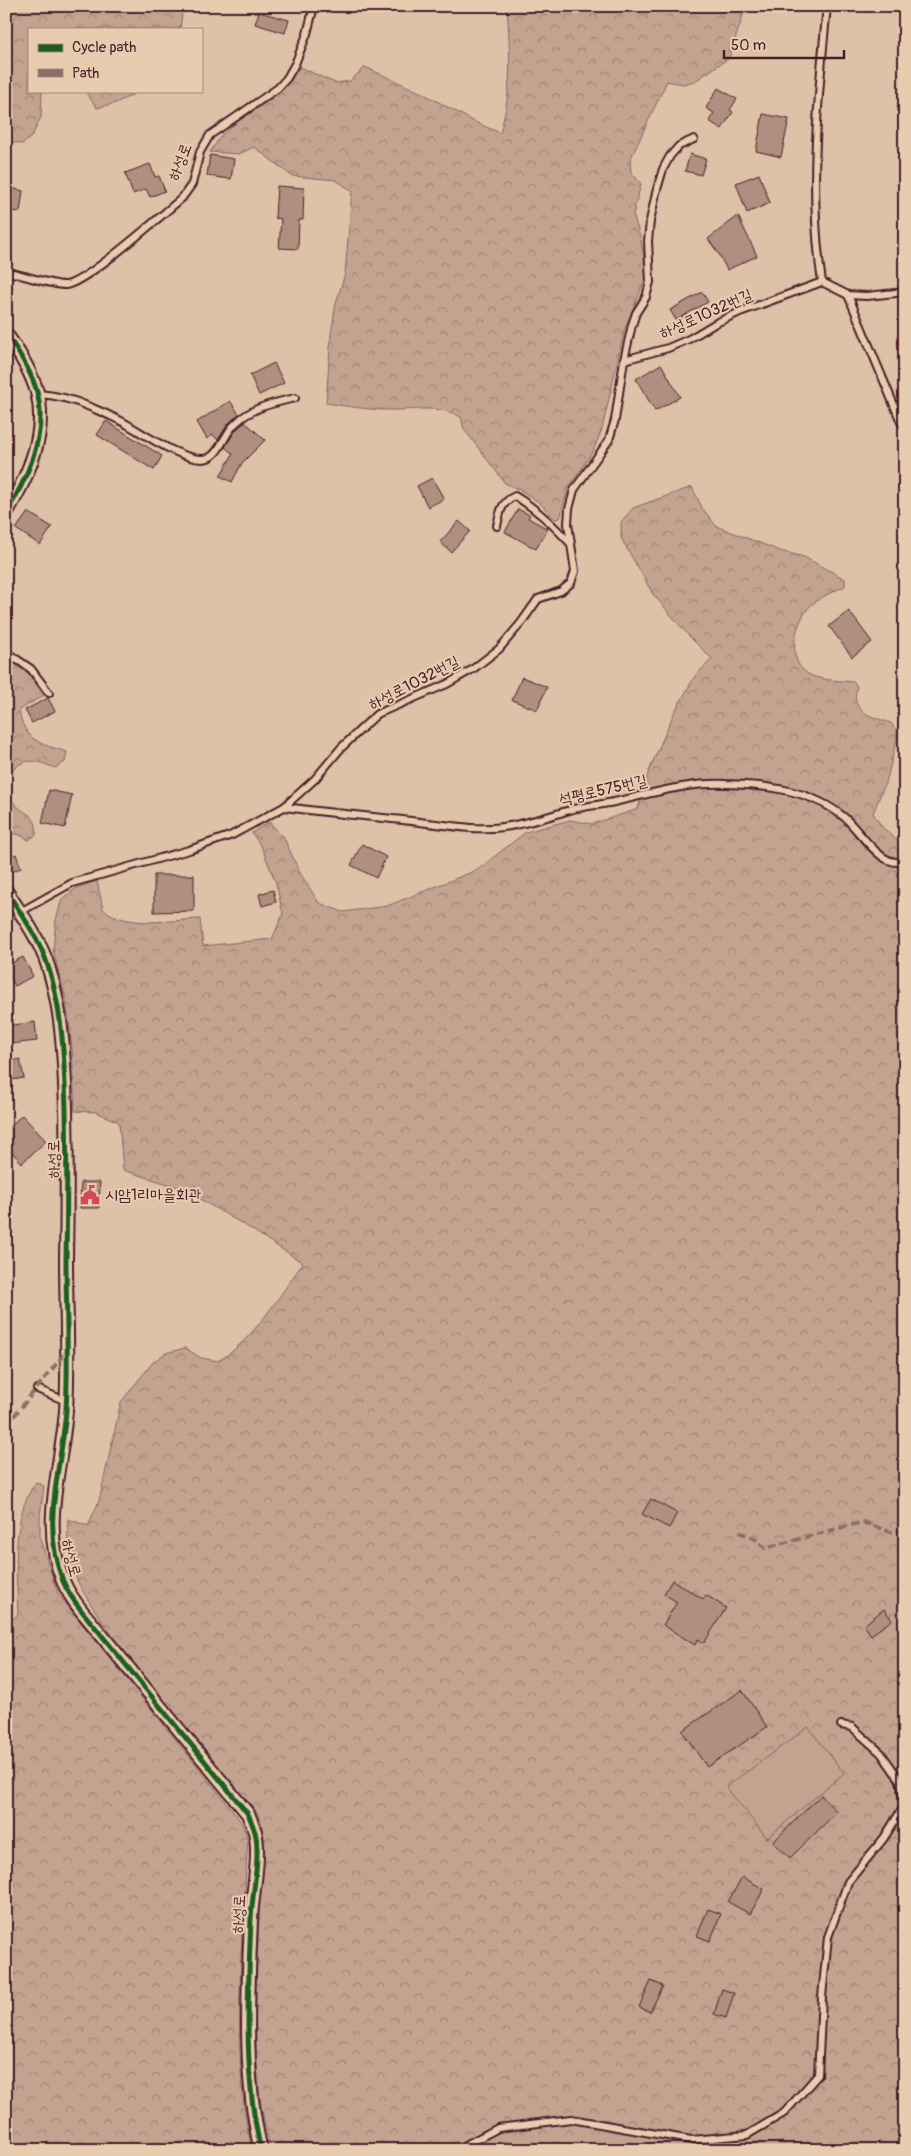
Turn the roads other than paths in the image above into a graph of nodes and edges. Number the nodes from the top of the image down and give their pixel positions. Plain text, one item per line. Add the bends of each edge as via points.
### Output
1 (314, 6) edge
2 (827, 6) edge
3 (694, 139) dead end
4 (6, 274) edge
5 (822, 282) junction
6 (905, 292) edge
7 (848, 295) junction
8 (6, 334) edge
9 (624, 360) junction
10 (38, 394) junction
11 (295, 398) dead end
12 (905, 427) edge
13 (6, 513) edge
14 (496, 526) dead end
15 (571, 544) junction
16 (6, 652) edge
17 (50, 693) dead end
18 (284, 807) junction
19 (905, 860) edge
20 (6, 891) edge
21 (20, 912) junction
22 (37, 1389) dead end
23 (66, 1401) junction
24 (840, 1725) dead end
25 (261, 2150) edge
26 (463, 2150) edge

1 - 4 lane, 하성로 via 296,64 287,78 278,88 210,135 200,152 192,184 182,198 78,280 65,285
2 - 5 lane via 813,169 816,244
3 - 9 lane via 679,146 664,169 650,220 650,282 634,319
5 - 7 lane
5 - 9 lane, 하성로1032번길 via 740,312 668,348
6 - 7 lane
7 - 12 lane
8 - 10 street via 19,352
9 - 15 lane, 하성로1032번길 via 615,420 608,440 574,490 568,524
10 - 11 lane via 59,396 88,406 176,452 198,459 208,458 217,452 226,434 249,412
10 - 13 street via 36,447 26,476
14 - 15 lane via 502,505 515,496 536,510
15 - 18 lane, 하성로1032번길 via 575,571 571,583 538,599 499,649 447,684 376,714
16 - 17 lane via 31,669
18 - 19 lane, 석평로575번길 via 452,826 500,828 687,786 716,783 750,785 809,797 832,808 889,861
18 - 21 lane, 하성로1032번길 via 232,835 72,882
20 - 21 street, 하성로
21 - 23 street, 하성로 via 35,934 48,965 64,1053
22 - 23 lane
23 - 25 street, 하성로 via 51,1523 63,1582 80,1610 248,1814 256,1834 248,2032 255,2127
24 - 26 lane via 852,1727 881,1753 900,1780 904,1806 884,1838 848,1882 828,1937 818,2075 784,2113 747,2135 691,2140 571,2119 498,2128 464,2146

